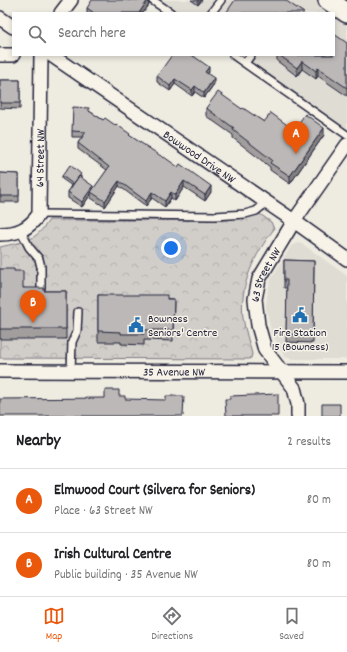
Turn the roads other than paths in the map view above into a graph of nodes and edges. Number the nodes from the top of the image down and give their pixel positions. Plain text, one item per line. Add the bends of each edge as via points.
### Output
1 (71, 0) edge
2 (152, 0) edge
3 (221, 0) edge
4 (328, 0) edge
5 (63, 12) edge
6 (170, 12) edge
7 (213, 12) edge
8 (347, 13) edge
9 (0, 18) edge
10 (12, 26) edge
11 (0, 55) edge
12 (12, 55) edge
13 (41, 56) edge
14 (52, 56) edge
15 (234, 56) edge
16 (250, 56) edge
17 (245, 63) junction
18 (347, 135) edge
19 (347, 145) edge
20 (266, 202) junction
21 (39, 214) junction
22 (294, 221) junction
23 (21, 231) junction
24 (0, 234) edge
25 (347, 259) edge
26 (40, 288) edge
27 (78, 312) dead end
28 (0, 371) edge
29 (71, 371) junction
30 (282, 372) junction
31 (347, 372) edge
32 (298, 416) edge

1 - 5 street
2 - 6 lane
3 - 7 lane
4 - 8 street
9 - 10 street
11 - 12 street
13 - 21 street, 64 Street NW
14 - 20 street, Bowwood Drive NW
15 - 17 lane
16 - 17 lane
17 - 18 lane
19 - 22 street, 63 Street NW
20 - 21 lane via 256,211 215,216
20 - 22 street, Bowwood Drive NW
21 - 23 street via 30,226
22 - 25 street, Bowwood Drive NW
22 - 30 street, 63 Street NW via 259,279 255,299 258,325 265,350
23 - 24 street
23 - 26 lane via 39,259
27 - 29 lane via 78,331 72,342
28 - 29 street, 35 Avenue NW
29 - 30 street, 35 Avenue NW
30 - 31 street, 35 Avenue NW
30 - 32 street, 63 Street NW via 294,388

